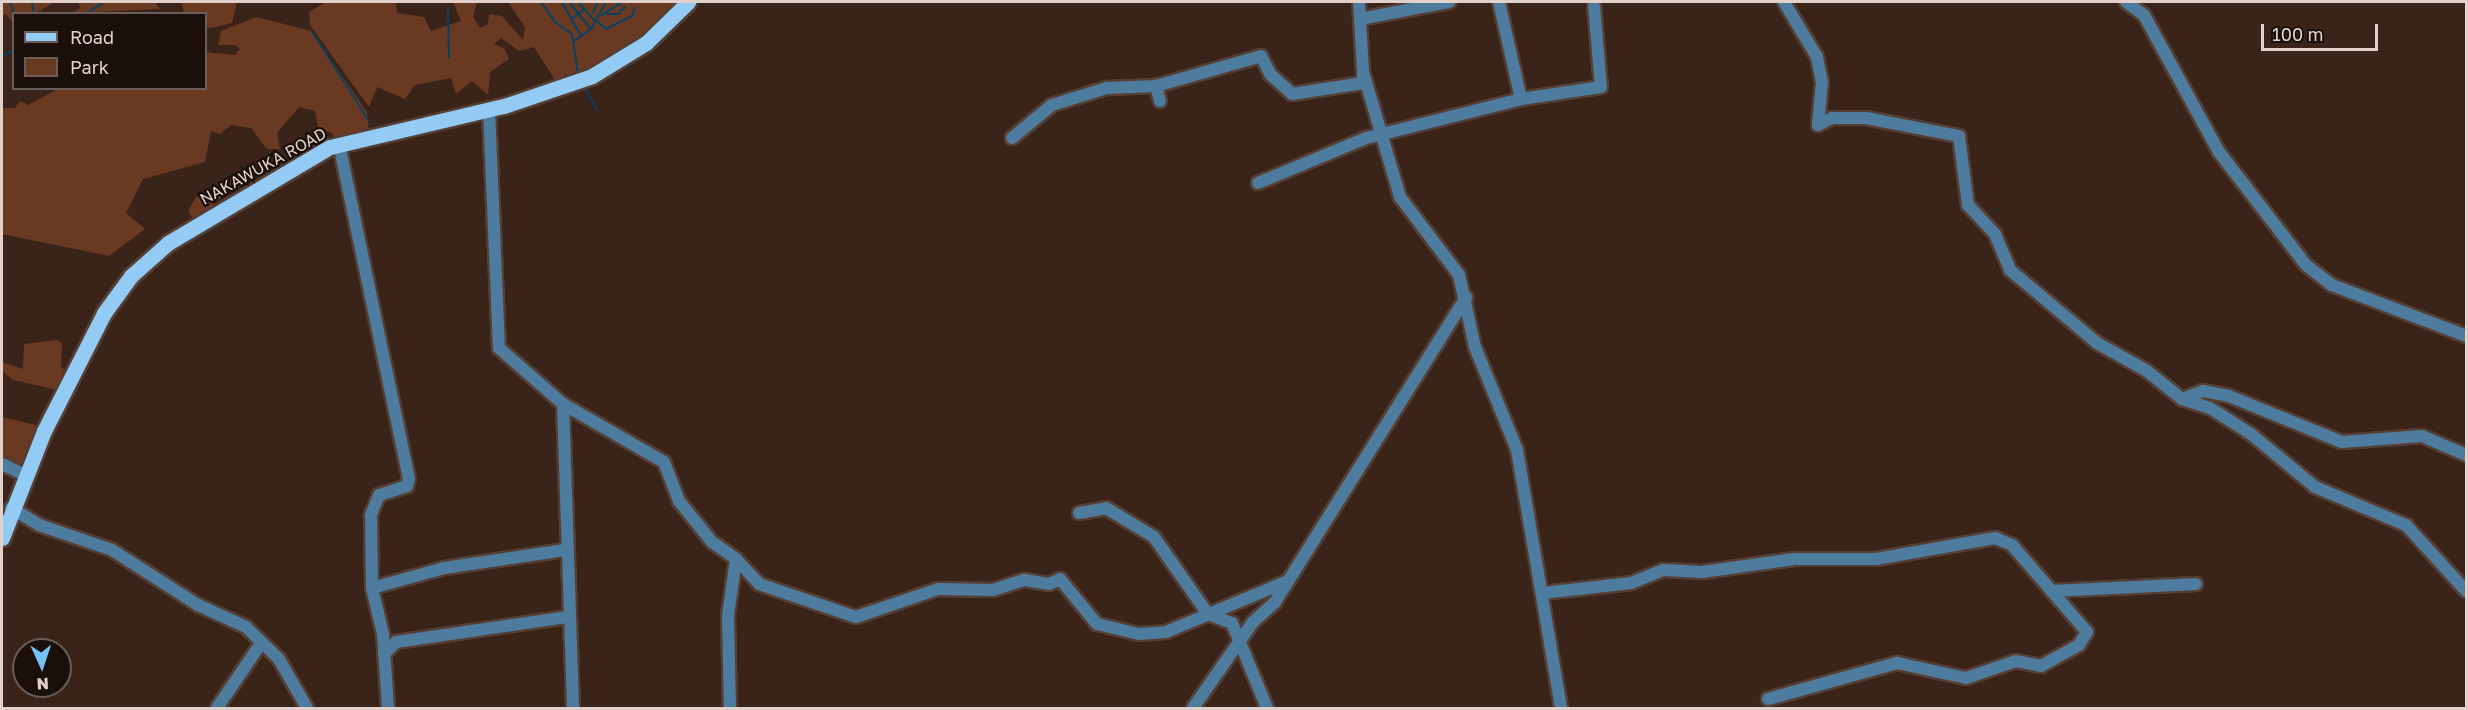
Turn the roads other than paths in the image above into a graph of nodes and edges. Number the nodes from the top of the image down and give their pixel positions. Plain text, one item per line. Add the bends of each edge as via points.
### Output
1 (688, 2) edge
2 (1359, 2) edge
3 (1449, 2) edge
4 (1499, 2) edge
5 (1784, 2) edge
6 (2126, 2) edge
7 (1594, 6) dead end
8 (1360, 19) junction
9 (1363, 72) junction
10 (1156, 86) junction
11 (1521, 99) junction
12 (1160, 101) dead end
13 (489, 110) junction
14 (1381, 133) junction
15 (1012, 138) dead end
16 (339, 144) junction
17 (1258, 183) dead end
18 (1466, 296) junction
19 (2466, 336) edge
20 (2182, 399) junction
21 (563, 404) junction
22 (2466, 455) edge
23 (2, 464) edge
24 (25, 475) junction
25 (11, 508) junction
26 (1079, 513) dead end
27 (2, 538) edge
28 (565, 550) junction
29 (736, 559) junction
30 (1288, 581) junction
31 (2196, 584) dead end
32 (372, 588) junction
33 (2052, 591) junction
34 (2466, 591) edge
35 (1543, 593) junction
36 (1208, 614) junction
37 (568, 616) junction
38 (383, 634) junction
39 (396, 642) junction
40 (1238, 642) junction
41 (260, 645) junction
42 (384, 654) junction
43 (1768, 699) dead end
44 (217, 708) edge
45 (307, 708) edge
46 (388, 708) edge
47 (572, 708) edge
48 (730, 708) edge
49 (1193, 708) edge
50 (1267, 708) edge
51 (1561, 708) edge

1 - 13 main road, NAKAWUKA ROAD via 646,43 612,66
2 - 8 street
3 - 8 street
4 - 11 street
5 - 20 street via 1817,57 1822,82 1818,126 1832,118 1866,118 1959,136 1968,205 1995,234 2010,270 2089,338 2147,371
6 - 19 street via 2149,24 2219,152 2306,265 2332,285
7 - 11 street via 1601,87
8 - 9 street
9 - 10 street via 1363,82 1292,94 1270,74 1261,56
9 - 14 street
10 - 12 street
10 - 15 street via 1107,88 1052,105
11 - 14 street
13 - 16 main road, NAKAWUKA ROAD
13 - 21 street via 499,348
14 - 17 street
14 - 18 street via 1400,197 1425,236 1450,260
16 - 24 main road, NAKAWUKA ROAD via 213,213 131,276 87,344
16 - 32 street via 409,478 407,486 373,502
18 - 30 street
18 - 35 street via 1476,347 1517,450
20 - 22 street via 2203,391 2229,396 2342,442 2422,436
20 - 34 street via 2210,408 2251,434 2315,488 2406,525
21 - 28 street
21 - 29 street via 664,462 679,501 712,542
23 - 24 street
24 - 25 main road, NAKAWUKA ROAD
25 - 27 main road, NAKAWUKA ROAD
25 - 41 street via 39,525 112,550 198,605 246,627
26 - 36 street via 1106,508 1154,537
28 - 32 street via 444,568
28 - 37 street
29 - 36 street via 759,584 856,617 938,590 993,590 1024,580 1049,584 1060,579 1081,609 1118,632 1166,632
29 - 48 street via 727,626
30 - 36 street
30 - 40 street
31 - 33 street
32 - 38 street
33 - 35 street via 2012,545 1995,538 1876,559 1794,559 1702,572 1664,570 1631,583
33 - 43 street via 2087,632 2061,658 2041,666 2016,661 1966,678 1897,663
35 - 51 street
36 - 40 street via 1232,623
37 - 39 street
37 - 47 street
38 - 39 street
38 - 42 street
39 - 42 street
40 - 49 street
40 - 50 street
41 - 44 street
41 - 45 street via 279,659
42 - 46 street

